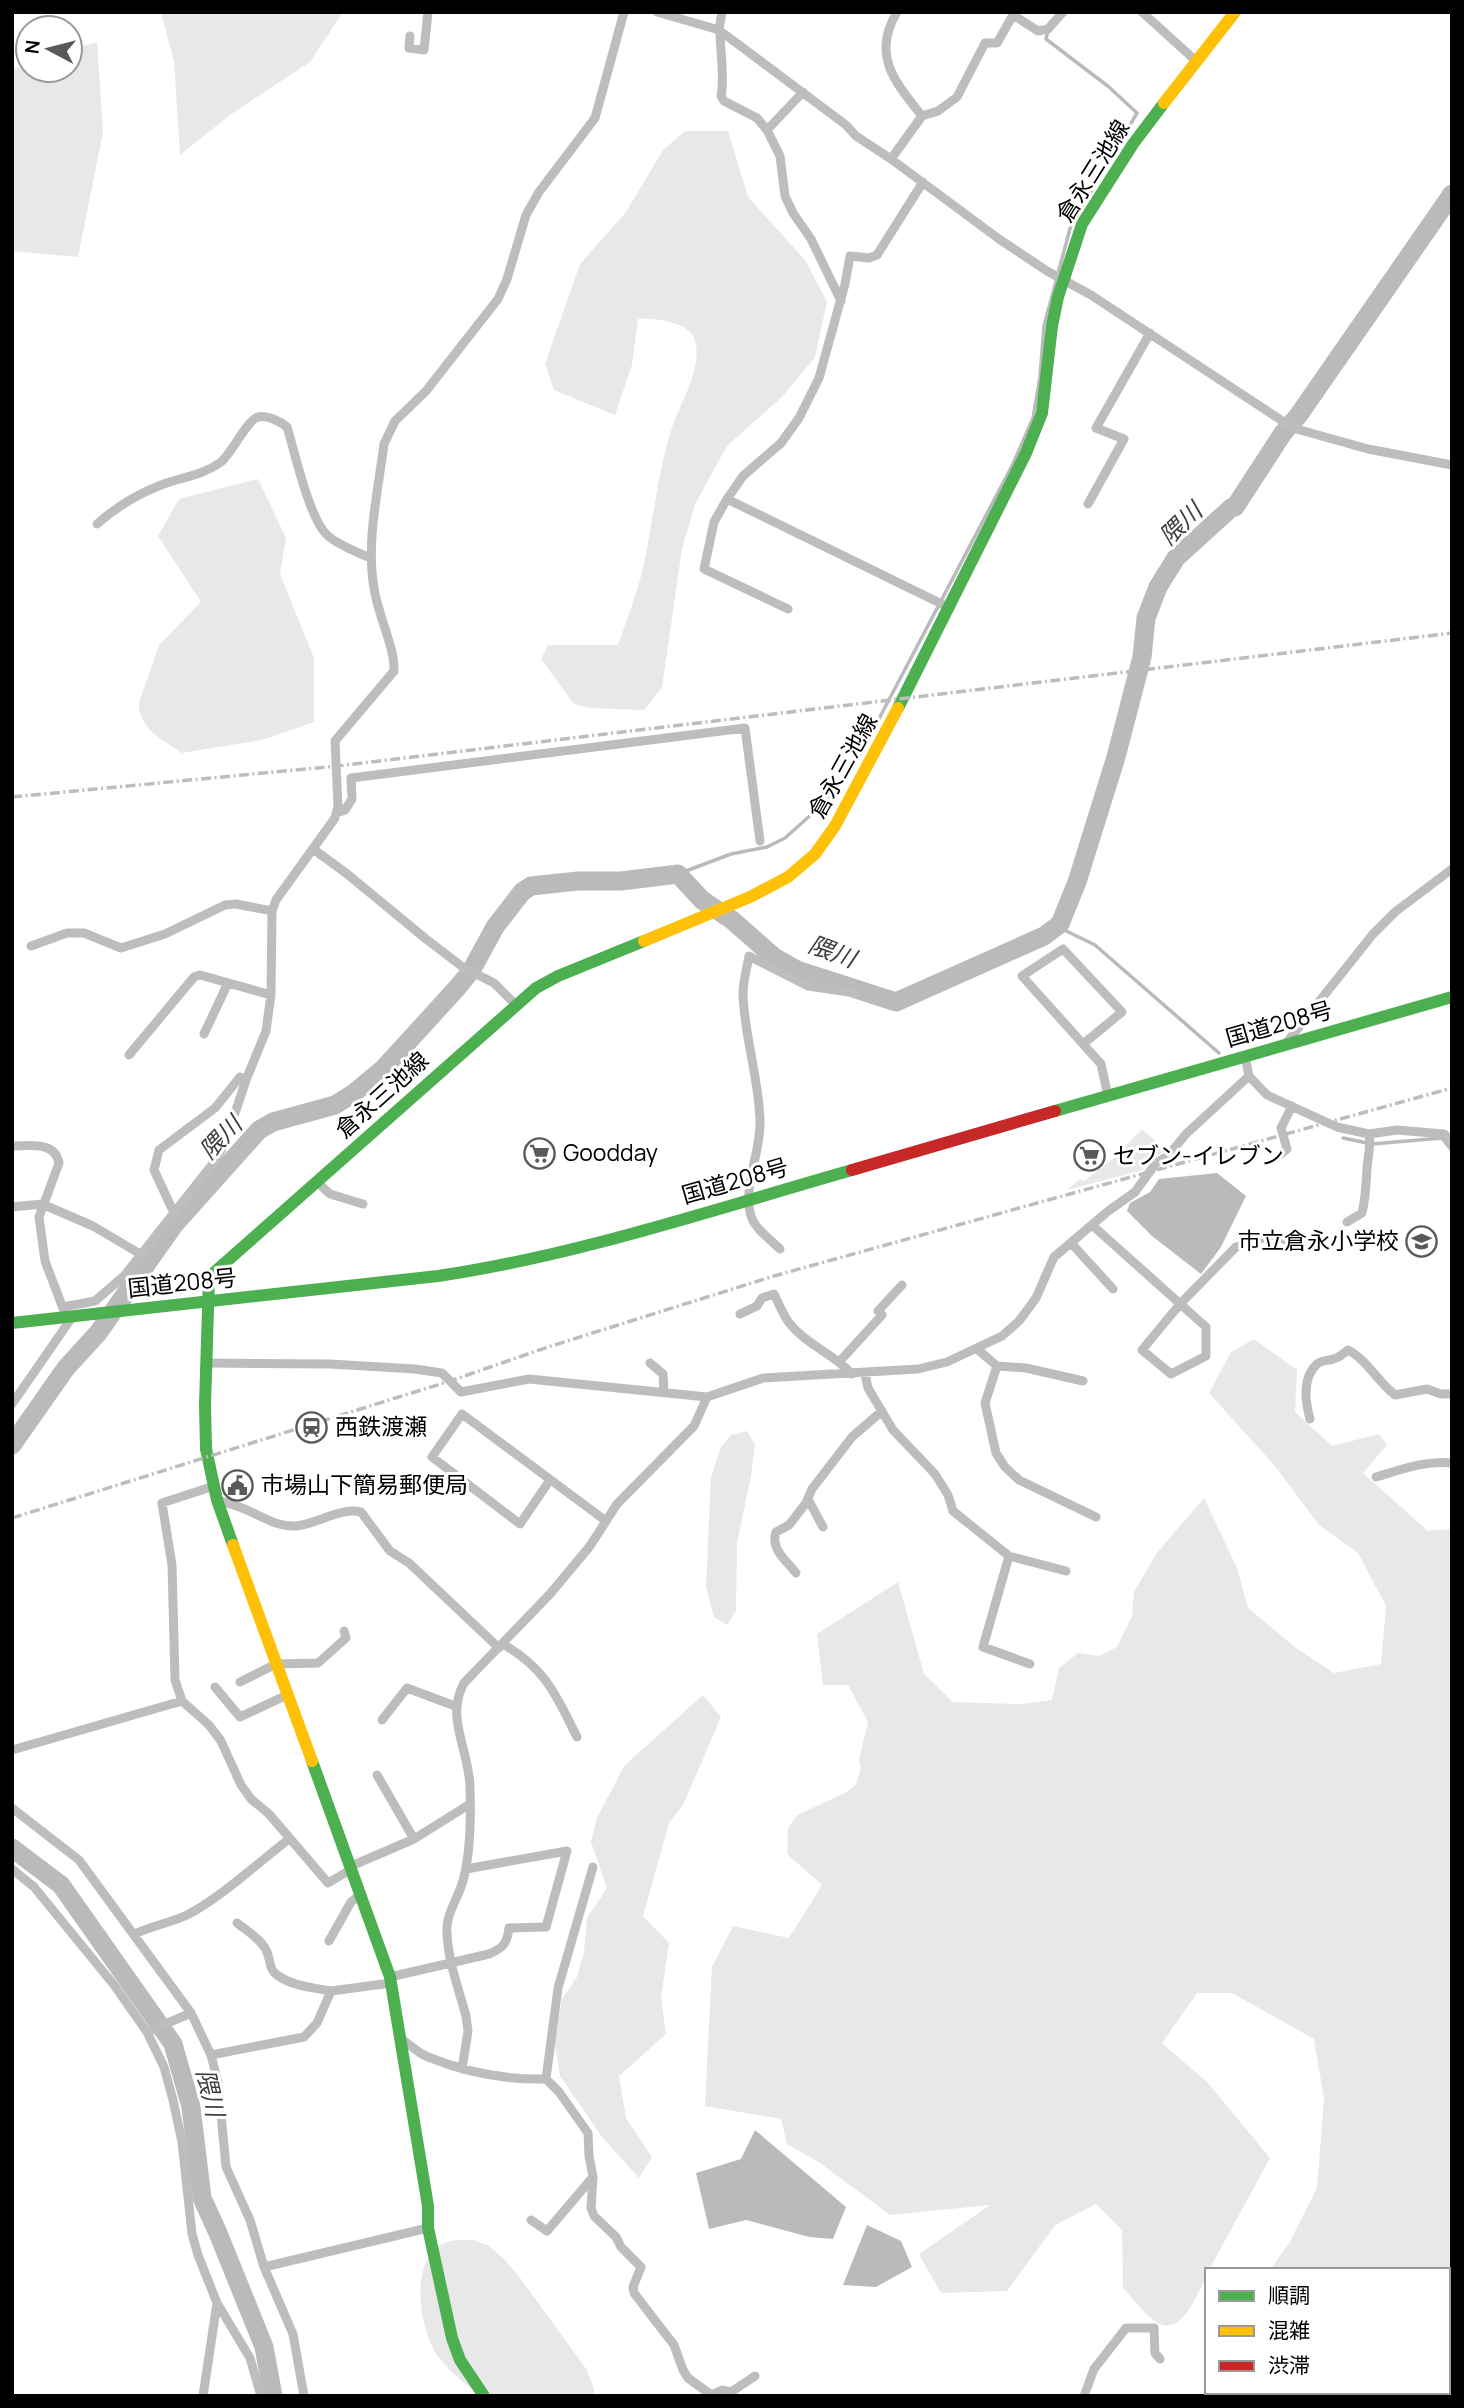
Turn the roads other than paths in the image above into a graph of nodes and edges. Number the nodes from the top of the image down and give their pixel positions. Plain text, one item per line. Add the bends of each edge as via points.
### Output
1 (428, 12) edge
2 (624, 12) edge
3 (657, 12) edge
4 (722, 12) edge
5 (897, 12) edge
6 (1063, 12) edge
7 (1142, 12) edge
8 (1235, 12) edge
9 (719, 30) junction
10 (410, 36) dead end
11 (1195, 60) junction
12 (803, 92) junction
13 (922, 116) junction
14 (767, 130) junction
15 (891, 159) junction
16 (923, 182) junction
17 (1063, 280) junction
18 (841, 301) junction
19 (1150, 333) junction
20 (1452, 465) edge
21 (727, 499) junction
22 (1088, 504) dead end
23 (97, 524) dead end
24 (370, 558) junction
25 (950, 608) junction
26 (788, 609) dead end
27 (336, 813) junction
28 (760, 841) dead end
29 (313, 849) junction
30 (1452, 869) edge
31 (272, 911) junction
32 (31, 946) dead end
33 (228, 983) junction
34 (856, 993) dead end
35 (271, 995) junction
36 (1452, 997) edge
37 (515, 1004) junction
38 (204, 1034) dead end
39 (1083, 1044) junction
40 (1286, 1044) junction
41 (129, 1055) dead end
42 (1245, 1056) junction
43 (1249, 1076) junction
44 (246, 1080) junction
45 (1108, 1096) junction
46 (1292, 1106) junction
47 (1369, 1134) junction
48 (1452, 1142) edge
49 (12, 1146) edge
50 (1281, 1154) dead end
51 (316, 1181) junction
52 (749, 1199) junction
53 (42, 1205) junction
54 (363, 1205) dead end
55 (12, 1207) edge
56 (174, 1213) junction
57 (1347, 1222) dead end
58 (1092, 1225) junction
59 (1289, 1241) dead end
60 (1071, 1243) junction
61 (780, 1249) dead end
62 (142, 1255) junction
63 (902, 1285) dead end
64 (1113, 1289) dead end
65 (209, 1301) junction
66 (1180, 1304) junction
67 (69, 1314) junction
68 (740, 1314) dead end
69 (12, 1323) edge
70 (977, 1349) junction
71 (840, 1361) junction
72 (206, 1363) junction
73 (650, 1363) dead end
74 (997, 1366) junction
75 (852, 1374) junction
76 (865, 1374) junction
77 (1083, 1381) dead end
78 (664, 1393) junction
79 (1452, 1394) edge
80 (707, 1397) junction
81 (12, 1404) edge
82 (882, 1411) junction
83 (1310, 1419) dead end
84 (1452, 1464) edge
85 (1376, 1477) dead end
86 (551, 1480) junction
87 (214, 1486) junction
88 (808, 1499) junction
89 (217, 1500) junction
90 (1096, 1517) dead end
91 (606, 1521) junction
92 (823, 1527) dead end
93 (1009, 1556) junction
94 (1066, 1571) dead end
95 (796, 1573) dead end
96 (344, 1631) dead end
97 (501, 1646) junction
98 (276, 1664) junction
99 (1030, 1664) dead end
100 (240, 1682) dead end
101 (215, 1687) dead end
102 (287, 1695) junction
103 (182, 1701) junction
104 (455, 1706) junction
105 (382, 1720) dead end
106 (577, 1737) dead end
107 (12, 1750) edge
108 (377, 1775) dead end
109 (470, 1804) junction
110 (12, 1808) edge
111 (289, 1839) junction
112 (414, 1839) junction
113 (593, 1867) dead end
114 (12, 1869) edge
115 (350, 1869) junction
116 (466, 1869) junction
117 (360, 1895) junction
118 (237, 1923) dead end
119 (135, 1934) junction
120 (329, 1941) dead end
121 (452, 1961) junction
122 (390, 1980) junction
123 (331, 1991) junction
124 (191, 2013) junction
125 (151, 2030) junction
126 (400, 2038) junction
127 (211, 2055) junction
128 (462, 2069) junction
129 (546, 2079) junction
130 (593, 2177) junction
131 (531, 2220) dead end
132 (428, 2228) junction
133 (264, 2267) junction
134 (217, 2303) junction
135 (1160, 2359) dead end
136 (755, 2376) dead end
137 (709, 2395) edge
138 (203, 2396) edge
139 (261, 2396) edge
140 (304, 2396) edge
141 (484, 2396) edge
142 (1084, 2396) edge

1 - 10 street via 424,50 409,48
2 - 24 street via 595,118 526,215 498,299 389,431
3 - 9 street
4 - 9 street
5 - 13 street via 884,41 887,63
6 - 13 street via 1048,29 1038,31 1013,15 997,43 985,43 957,97
7 - 11 street
8 - 11 main road, 倉永三池線
9 - 12 street
9 - 14 street via 721,96 757,118
11 - 17 main road, 倉永三池線 via 1094,202
12 - 14 street
12 - 15 street
13 - 15 street
14 - 18 street via 780,156 785,196
15 - 16 street
16 - 17 street
16 - 18 street via 877,255 850,256
17 - 19 street
17 - 25 main road, 倉永三池線 via 1052,326 1042,413
18 - 21 street via 819,378 799,418 782,443 743,476
19 - 20 street via 1293,428
19 - 22 street via 1096,428 1124,439
21 - 25 street
21 - 26 street via 714,522 704,569
23 - 24 street via 160,485 200,474 223,461 253,419 260,416 287,427 324,532
24 - 27 street via 379,616 395,658 394,671 335,741
25 - 37 main road, 倉永三池線 via 835,826 815,853 788,877 750,897 558,976
27 - 28 street via 345,810 352,799 351,778 745,728
27 - 29 street
29 - 31 street
29 - 37 street via 464,968 494,983
30 - 40 street via 1373,934
31 - 32 street via 225,905 165,934 121,948 84,933 67,933
31 - 35 street
33 - 35 street
33 - 38 street
33 - 41 street via 194,977
34 - 52 street via 807,986 749,956 743,992 760,1124
35 - 44 street via 266,1031
36 - 40 main road, 国道208号
37 - 51 main road, 倉永三池線
39 - 39 street via 1023,976 1063,950 1122,1012
39 - 45 street via 1101,1064
40 - 42 main road, 国道208号
42 - 43 street
42 - 45 main road, 国道208号
43 - 46 street via 1267,1095
43 - 58 street via 1156,1163 1135,1192
44 - 56 street via 225,1143
44 - 56 street via 240,1077 215,1108 159,1150 154,1170
45 - 52 main road, 国道208号
46 - 47 street via 1337,1127
46 - 50 street via 1281,1128 1287,1149
47 - 48 street via 1397,1130 1444,1134
47 - 57 street via 1362,1213
49 - 53 street via 47,1147 58,1157
51 - 54 street via 330,1194
51 - 65 main road, 倉永三池線 via 209,1277
52 - 61 street via 750,1215
52 - 65 main road, 国道208号 via 498,1267
53 - 55 street
53 - 62 street via 93,1226
53 - 67 street via 38,1217 45,1261
56 - 62 street
58 - 60 street
58 - 66 street
59 - 66 street via 1272,1235 1236,1247
60 - 64 street
60 - 70 street via 1055,1257 1020,1321
62 - 67 street via 95,1301
63 - 71 street
65 - 67 main road, 国道208号
65 - 72 main road, 倉永三池線
66 - 66 street via 1206,1327 1206,1356 1171,1374 1142,1350
67 - 69 main road, 国道208号
67 - 81 street
68 - 71 street via 774,1294 790,1325
70 - 74 street
70 - 76 street via 918,1369
71 - 75 street
72 - 78 street via 415,1369 442,1373 461,1392 529,1379
72 - 87 main road, 倉永三池線 via 206,1449
73 - 78 street via 663,1374
74 - 77 street
74 - 90 street via 985,1403 996,1453 1005,1467 1019,1480
75 - 76 street
75 - 80 street via 763,1378
76 - 82 street
78 - 80 street
79 - 83 street via 1427,1389 1395,1395 1348,1350 1317,1364 1307,1380
80 - 91 street via 694,1426
82 - 88 street via 852,1437
82 - 93 street via 893,1430 935,1474 953,1511
84 - 85 street via 1434,1463
86 - 86 street via 462,1415 432,1457 520,1524
86 - 91 street
87 - 89 main road, 倉永三池線
87 - 103 street via 162,1503 173,1578 176,1680
88 - 92 street
88 - 95 street via 773,1540
89 - 97 street via 289,1526 352,1510 361,1512 390,1552 409,1563
89 - 98 main road, 倉永三池線
91 - 97 street via 550,1594
93 - 94 street
93 - 99 street via 983,1647
96 - 98 street via 346,1638 318,1663
97 - 104 street via 464,1683
97 - 106 street via 519,1653 553,1688
98 - 100 street
98 - 102 main road, 倉永三池線
101 - 102 street via 240,1717
102 - 115 main road, 倉永三池線
103 - 107 street
103 - 111 street via 209,1725 241,1785
104 - 105 street via 407,1688
104 - 109 street via 468,1758
108 - 112 street
109 - 112 street
109 - 116 street
110 - 119 street via 79,1860
111 - 115 street via 328,1883
111 - 119 street via 194,1910
112 - 115 street
113 - 129 street via 558,1988
114 - 125 street via 34,1886
115 - 117 main road, 倉永三池線
116 - 121 street via 446,1931
116 - 121 street via 567,1851 546,1927 509,1928 508,1942 501,1949
117 - 120 street via 351,1902
117 - 122 main road, 倉永三池線
118 - 123 street via 267,1950 270,1968 277,1976
119 - 124 street
121 - 122 street
121 - 128 street via 468,2031
122 - 123 street
122 - 126 main road, 倉永三池線
123 - 127 street via 317,2023 304,2037
124 - 125 street
124 - 127 street
125 - 134 street via 182,2142 192,2234
126 - 128 street via 426,2056
126 - 132 main road, 倉永三池線
127 - 133 street via 226,2167 250,2220
128 - 129 street via 518,2080
129 - 130 street via 588,2133
130 - 131 street via 547,2231
130 - 137 street via 594,2216 641,2267 634,2293 674,2344 688,2378
132 - 133 street
132 - 141 main road, 倉永三池線 via 452,2338 460,2360
133 - 140 street via 293,2334
134 - 138 street
134 - 139 street via 250,2358
135 - 142 street via 1155,2353 1154,2328 1126,2328 1094,2369
136 - 137 street via 731,2392

